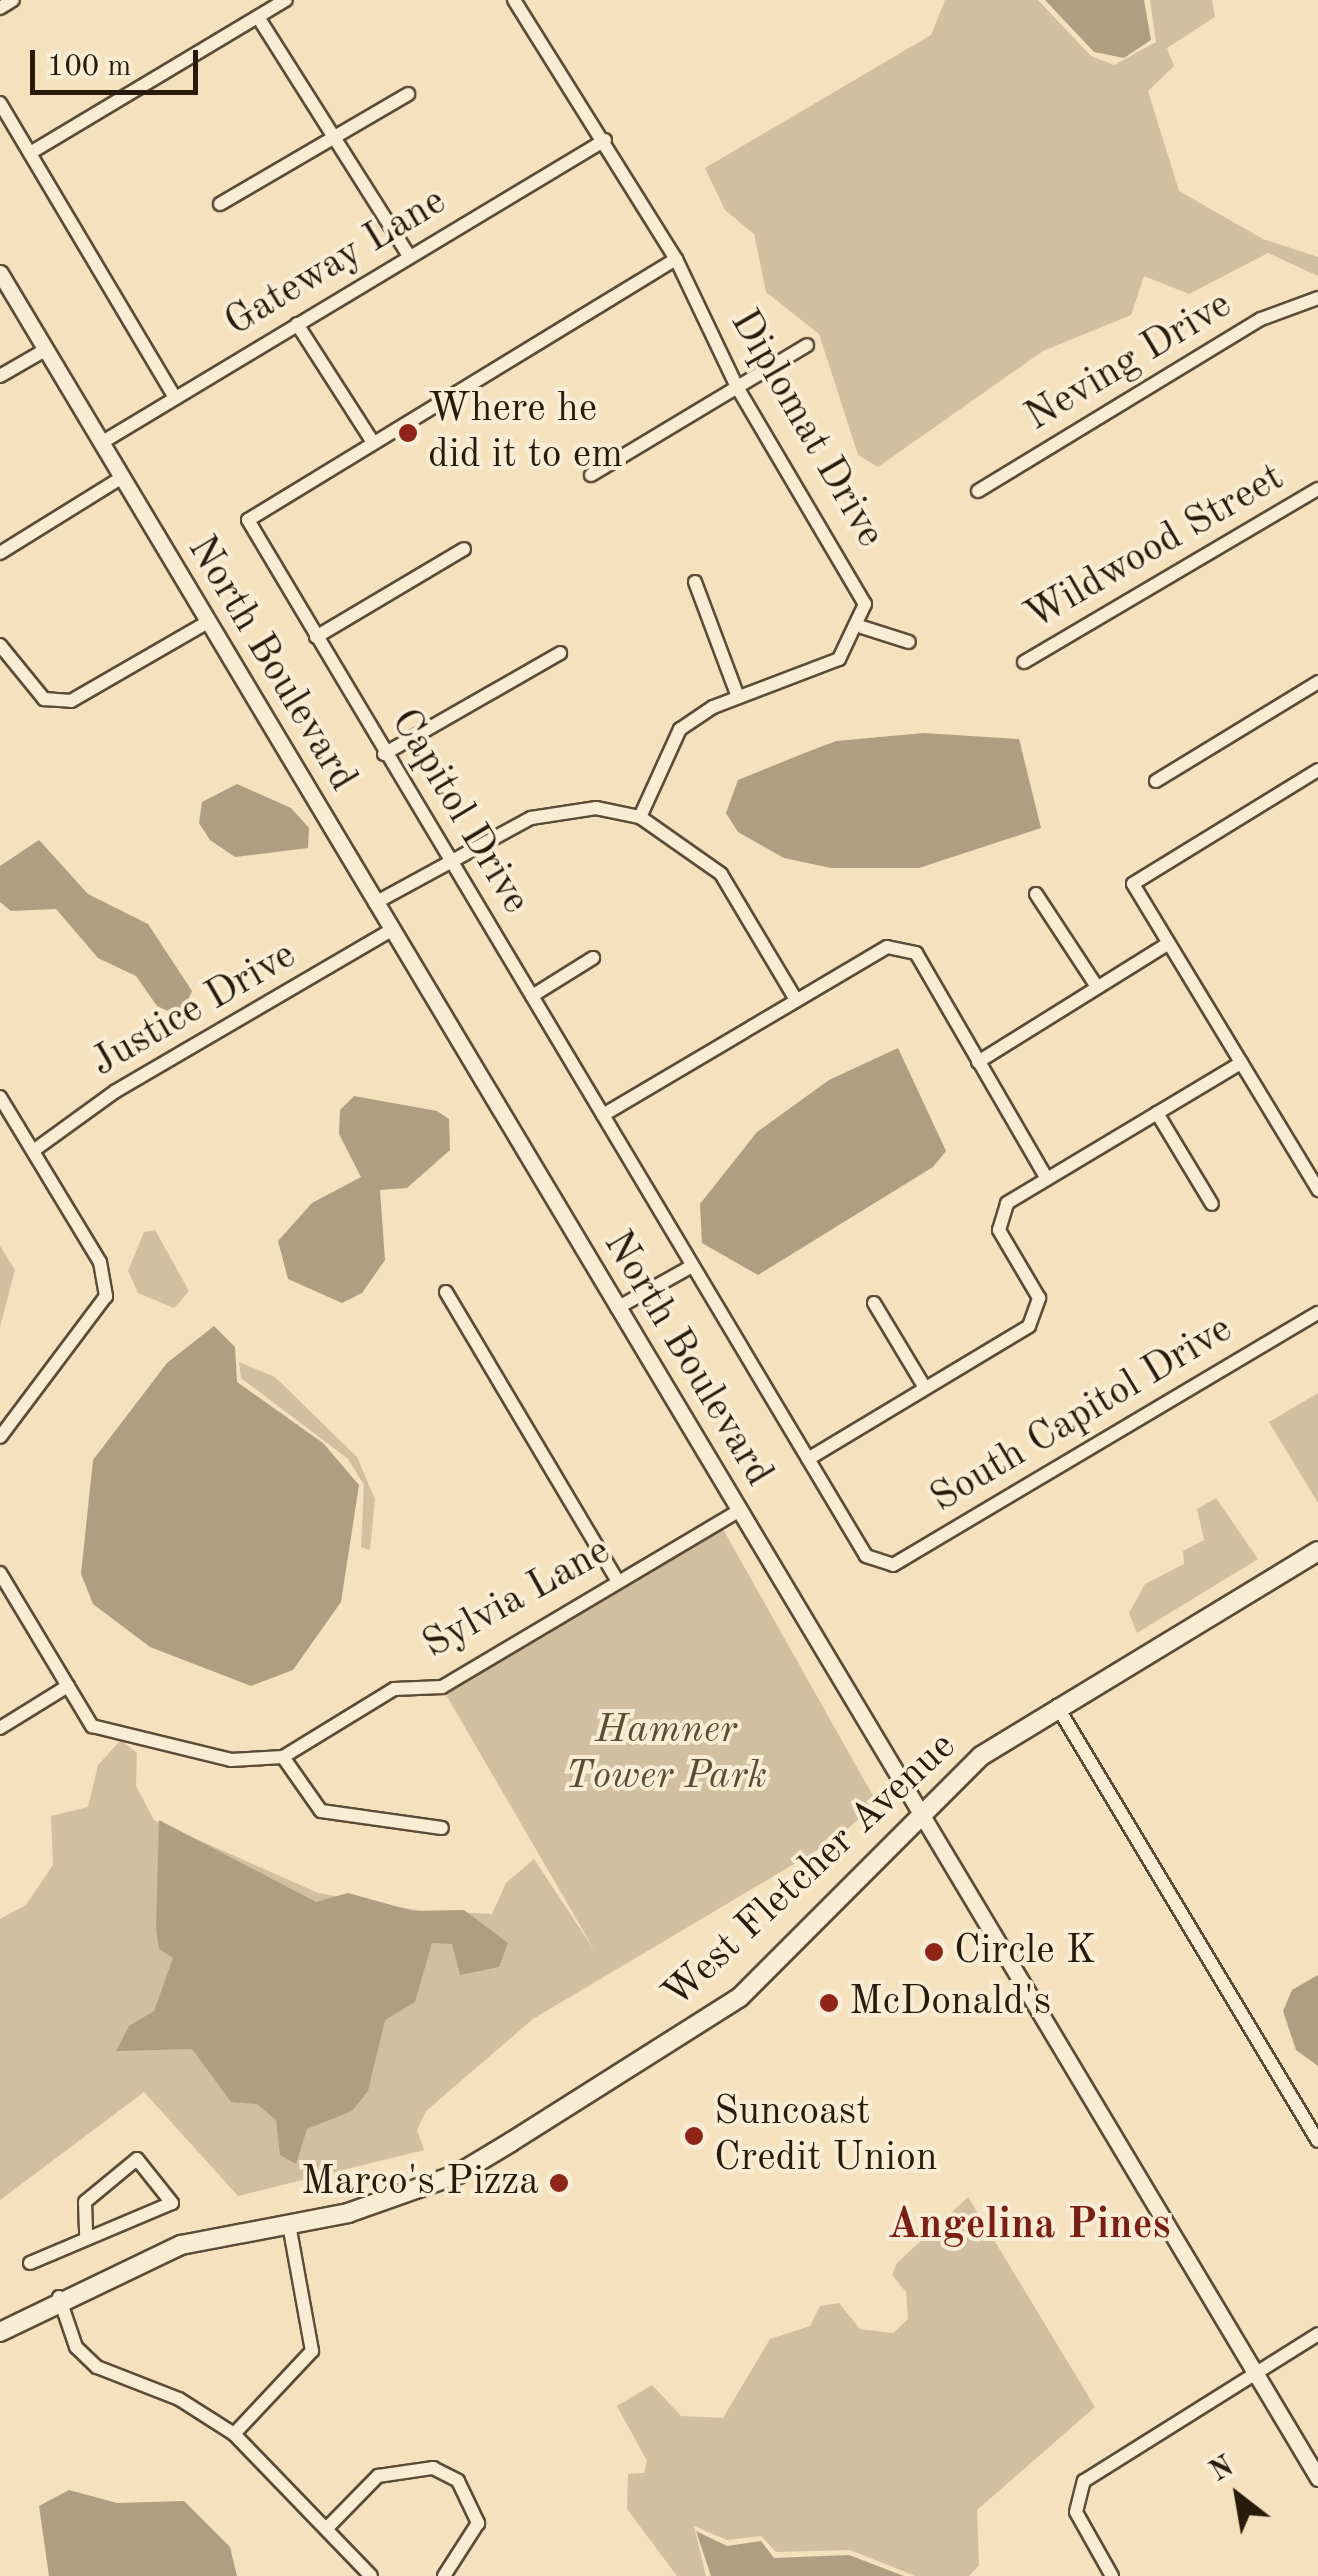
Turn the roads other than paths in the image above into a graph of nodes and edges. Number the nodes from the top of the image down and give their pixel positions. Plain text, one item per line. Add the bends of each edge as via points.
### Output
1 (13, 0) edge
2 (286, 0) edge
3 (514, 0) edge
4 (0, 8) edge
5 (258, 16) junction
6 (408, 94) dead end
7 (0, 103) edge
8 (332, 138) junction
9 (605, 140) junction
10 (30, 153) junction
11 (220, 204) dead end
12 (409, 256) junction
13 (676, 259) junction
14 (0, 273) edge
15 (1318, 298) edge
16 (297, 324) junction
17 (806, 345) dead end
18 (44, 350) junction
19 (0, 376) edge
20 (738, 387) junction
21 (175, 398) junction
22 (372, 441) junction
23 (100, 442) junction
24 (590, 475) dead end
25 (121, 478) junction
26 (1318, 489) edge
27 (978, 492) dead end
28 (464, 549) dead end
29 (0, 552) edge
30 (694, 582) dead end
31 (206, 622) junction
32 (862, 627) junction
33 (316, 637) junction
34 (909, 642) dead end
35 (0, 645) edge
36 (560, 653) dead end
37 (1024, 662) dead end
38 (1318, 682) edge
39 (738, 697) junction
40 (384, 754) junction
41 (1318, 770) edge
42 (1156, 781) dead end
43 (640, 817) junction
44 (450, 859) junction
45 (1036, 894) dead end
46 (375, 903) junction
47 (391, 930) junction
48 (1166, 945) junction
49 (593, 958) dead end
50 (1097, 987) junction
51 (532, 996) junction
52 (795, 998) junction
53 (978, 1062) junction
54 (1240, 1063) junction
55 (0, 1096) edge
56 (1157, 1113) junction
57 (603, 1115) junction
58 (33, 1151) junction
59 (1047, 1179) junction
60 (1318, 1190) edge
61 (1212, 1204) dead end
62 (692, 1266) junction
63 (446, 1292) dead end
64 (874, 1303) dead end
65 (617, 1308) junction
66 (1318, 1313) edge
67 (926, 1388) junction
68 (0, 1437) edge
69 (808, 1460) junction
70 (739, 1511) junction
71 (1318, 1551) edge
72 (877, 1564) joint
73 (0, 1574) edge
74 (617, 1580) junction
75 (68, 1686) junction
76 (1058, 1706) junction
77 (0, 1728) edge
78 (283, 1757) junction
79 (915, 1812) junction
80 (442, 1828) dead end
81 (1318, 2142) edge
82 (289, 2224) junction
83 (86, 2236) junction
84 (30, 2262) dead end
85 (59, 2297) junction
86 (0, 2332) edge
87 (1318, 2334) edge
88 (1254, 2372) junction
89 (234, 2434) junction
90 (1318, 2478) edge
91 (327, 2528) junction
92 (371, 2576) edge
93 (444, 2576) edge
94 (1112, 2576) edge

1 - 4 street
2 - 5 street
3 - 9 street, Diplomat Drive
5 - 8 street
5 - 10 street
6 - 8 street
7 - 10 street
8 - 11 street
8 - 12 street
9 - 12 street, Gateway Lane
9 - 13 street, Diplomat Drive
10 - 21 street
12 - 16 street, Gateway Lane
13 - 20 street, Diplomat Drive
13 - 22 street, Capitol Drive
14 - 18 street, North Boulevard
15 - 27 street, Neving Drive via 1262,319
16 - 21 street, Gateway Lane
16 - 22 street
17 - 20 street
18 - 19 street
18 - 23 street, North Boulevard
20 - 24 street
20 - 32 street, Diplomat Drive via 851,573 865,604
21 - 23 street, Gateway Lane
22 - 33 street, Capitol Drive via 248,520
23 - 25 street, North Boulevard
25 - 29 street
25 - 31 street, North Boulevard
26 - 37 street, Wildwood Street
28 - 33 street
30 - 39 street
31 - 35 street via 71,702 44,698
31 - 46 street, North Boulevard
32 - 34 street
32 - 39 street via 839,658
33 - 40 street, Capitol Drive
36 - 40 street
38 - 42 street
39 - 43 street via 675,735
40 - 44 street, Capitol Drive
41 - 48 street via 1133,884
43 - 44 street via 596,808 531,818
43 - 52 street via 721,874
44 - 46 street
44 - 51 street, Capitol Drive
45 - 50 street
46 - 47 street, North Boulevard
47 - 58 street, Justice Drive via 116,1091
47 - 65 street, North Boulevard
48 - 50 street
48 - 54 street
49 - 51 street
50 - 53 street
51 - 57 street, Capitol Drive
52 - 53 street via 887,947 916,953
52 - 57 street
53 - 59 street
54 - 56 street
54 - 60 street
55 - 58 street
56 - 59 street
56 - 61 street
57 - 62 street, Capitol Drive
58 - 68 street via 100,1262 106,1296
59 - 67 street via 1000,1214 1038,1309 1028,1326
62 - 65 street
62 - 69 street, Capitol Drive
63 - 74 street
64 - 67 street
65 - 70 street, North Boulevard
66 - 72 street, South Capitol Drive via 894,1565
67 - 69 street
69 - 72 street, Capitol Drive
70 - 74 street, Sylvia Lane
70 - 79 street, North Boulevard
71 - 76 main road, West Fletcher Avenue
73 - 75 street, Sylvia Lane
74 - 78 street, Sylvia Lane via 442,1687 394,1689
75 - 77 street
75 - 78 street, Sylvia Lane via 92,1726 231,1760
76 - 79 main road, West Fletcher Avenue
76 - 81 street
78 - 80 street via 321,1811
79 - 82 main road, West Fletcher Avenue via 786,1952 682,2041 458,2174
79 - 88 street, North Boulevard
82 - 85 main road, West Fletcher Avenue via 181,2245
82 - 89 street via 312,2351
83 - 83 street via 172,2203 137,2159 86,2202
83 - 84 street
85 - 86 main road, West Fletcher Avenue
85 - 89 street via 76,2347 97,2367 179,2399
87 - 88 street
88 - 90 street, North Boulevard
88 - 94 street via 1084,2481 1076,2512
89 - 91 street
91 - 92 street
91 - 93 street via 378,2476 406,2466 458,2480 478,2523

